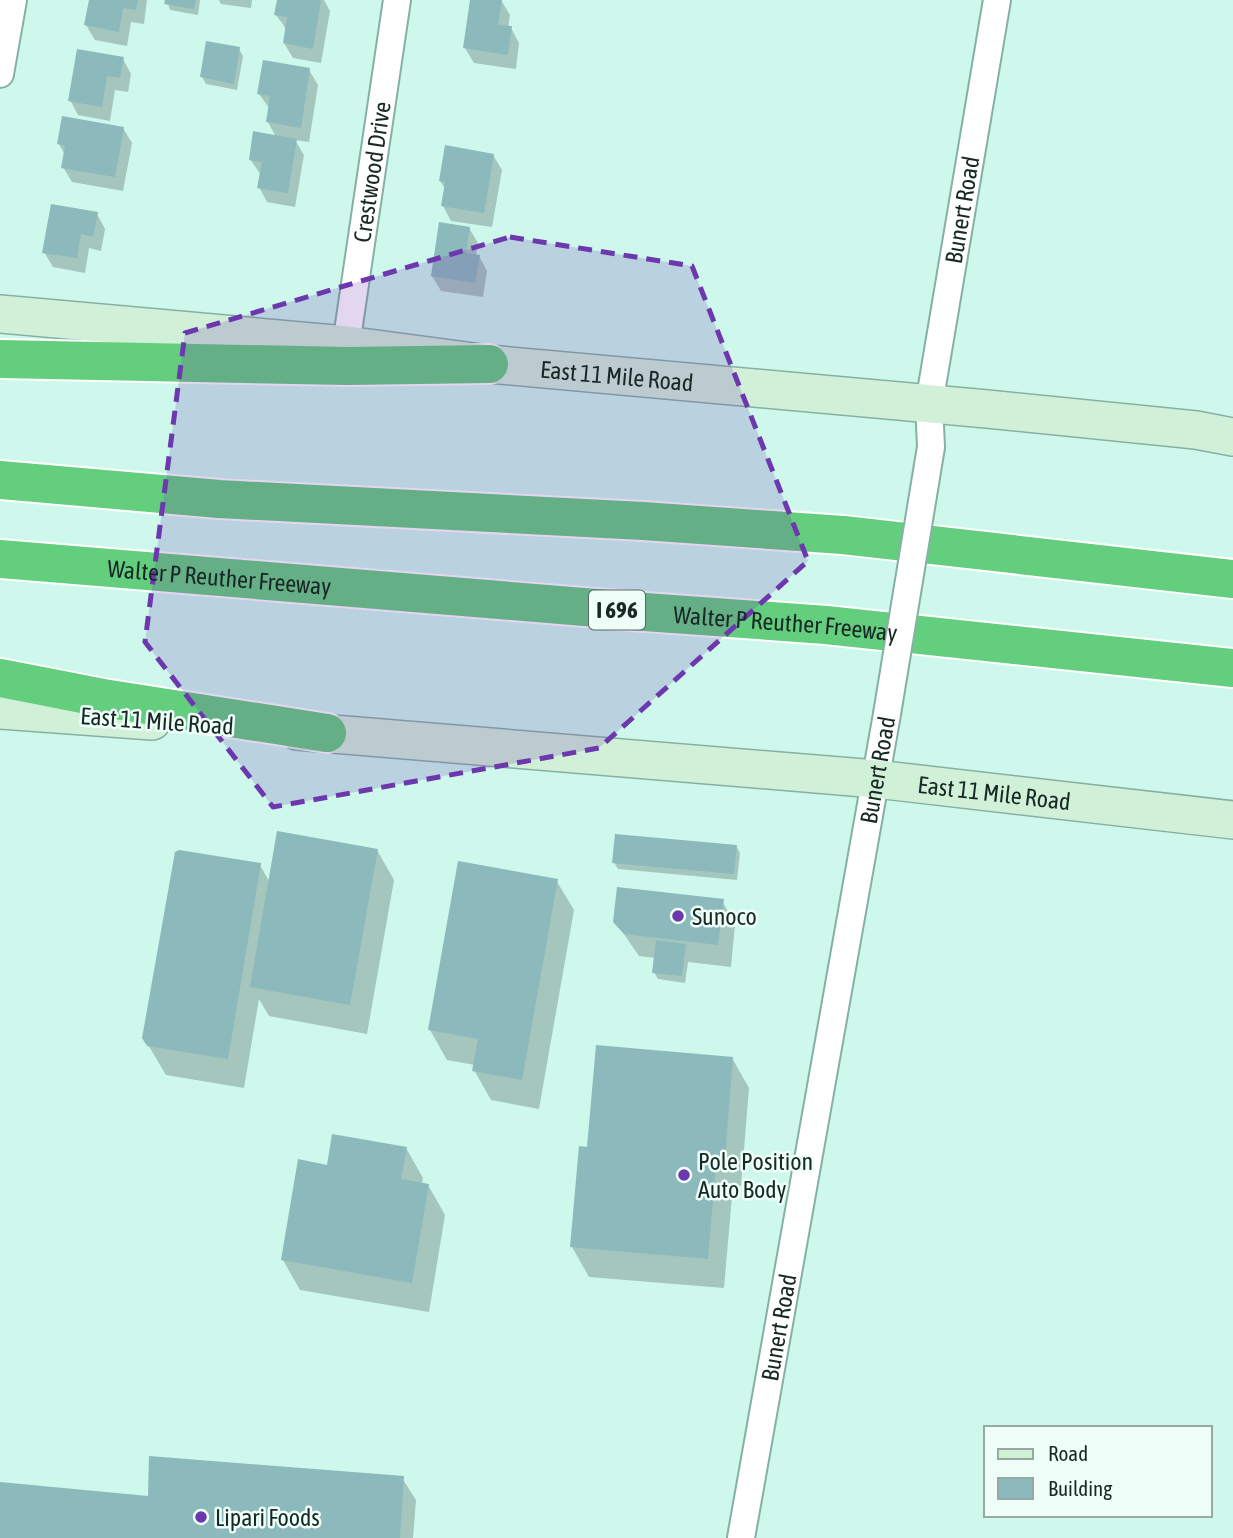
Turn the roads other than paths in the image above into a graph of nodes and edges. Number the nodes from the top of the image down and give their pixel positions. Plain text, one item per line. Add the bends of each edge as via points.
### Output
1 (13, 0) edge
2 (397, 0) edge
3 (998, 0) edge
4 (0, 74) edge
5 (0, 314) edge
6 (346, 345) junction
7 (0, 359) edge
8 (489, 364) junction
9 (929, 404) junction
10 (1233, 437) edge
11 (0, 480) edge
12 (0, 559) edge
13 (1233, 579) edge
14 (1233, 668) edge
15 (0, 678) edge
16 (0, 710) edge
17 (327, 733) junction
18 (876, 779) junction
19 (1233, 820) edge
20 (741, 1538) edge

1 - 4 street
2 - 6 street, Crestwood Drive
3 - 9 street, Bunert Road
5 - 6 main road, East 11 Mile Road
6 - 8 main road, East 11 Mile Road
7 - 8 highway
8 - 9 main road, East 11 Mile Road
9 - 10 main road, East 11 Mile Road
9 - 18 street, Bunert Road, bridge via 931,447
11 - 13 highway via 219,499 843,535
12 - 14 highway, Walter P Reuther Freeway / I 696 via 826,625
15 - 17 highway
16 - 17 main road, East 11 Mile Road
17 - 18 main road, East 11 Mile Road
18 - 19 main road, East 11 Mile Road
18 - 20 street, Bunert Road

